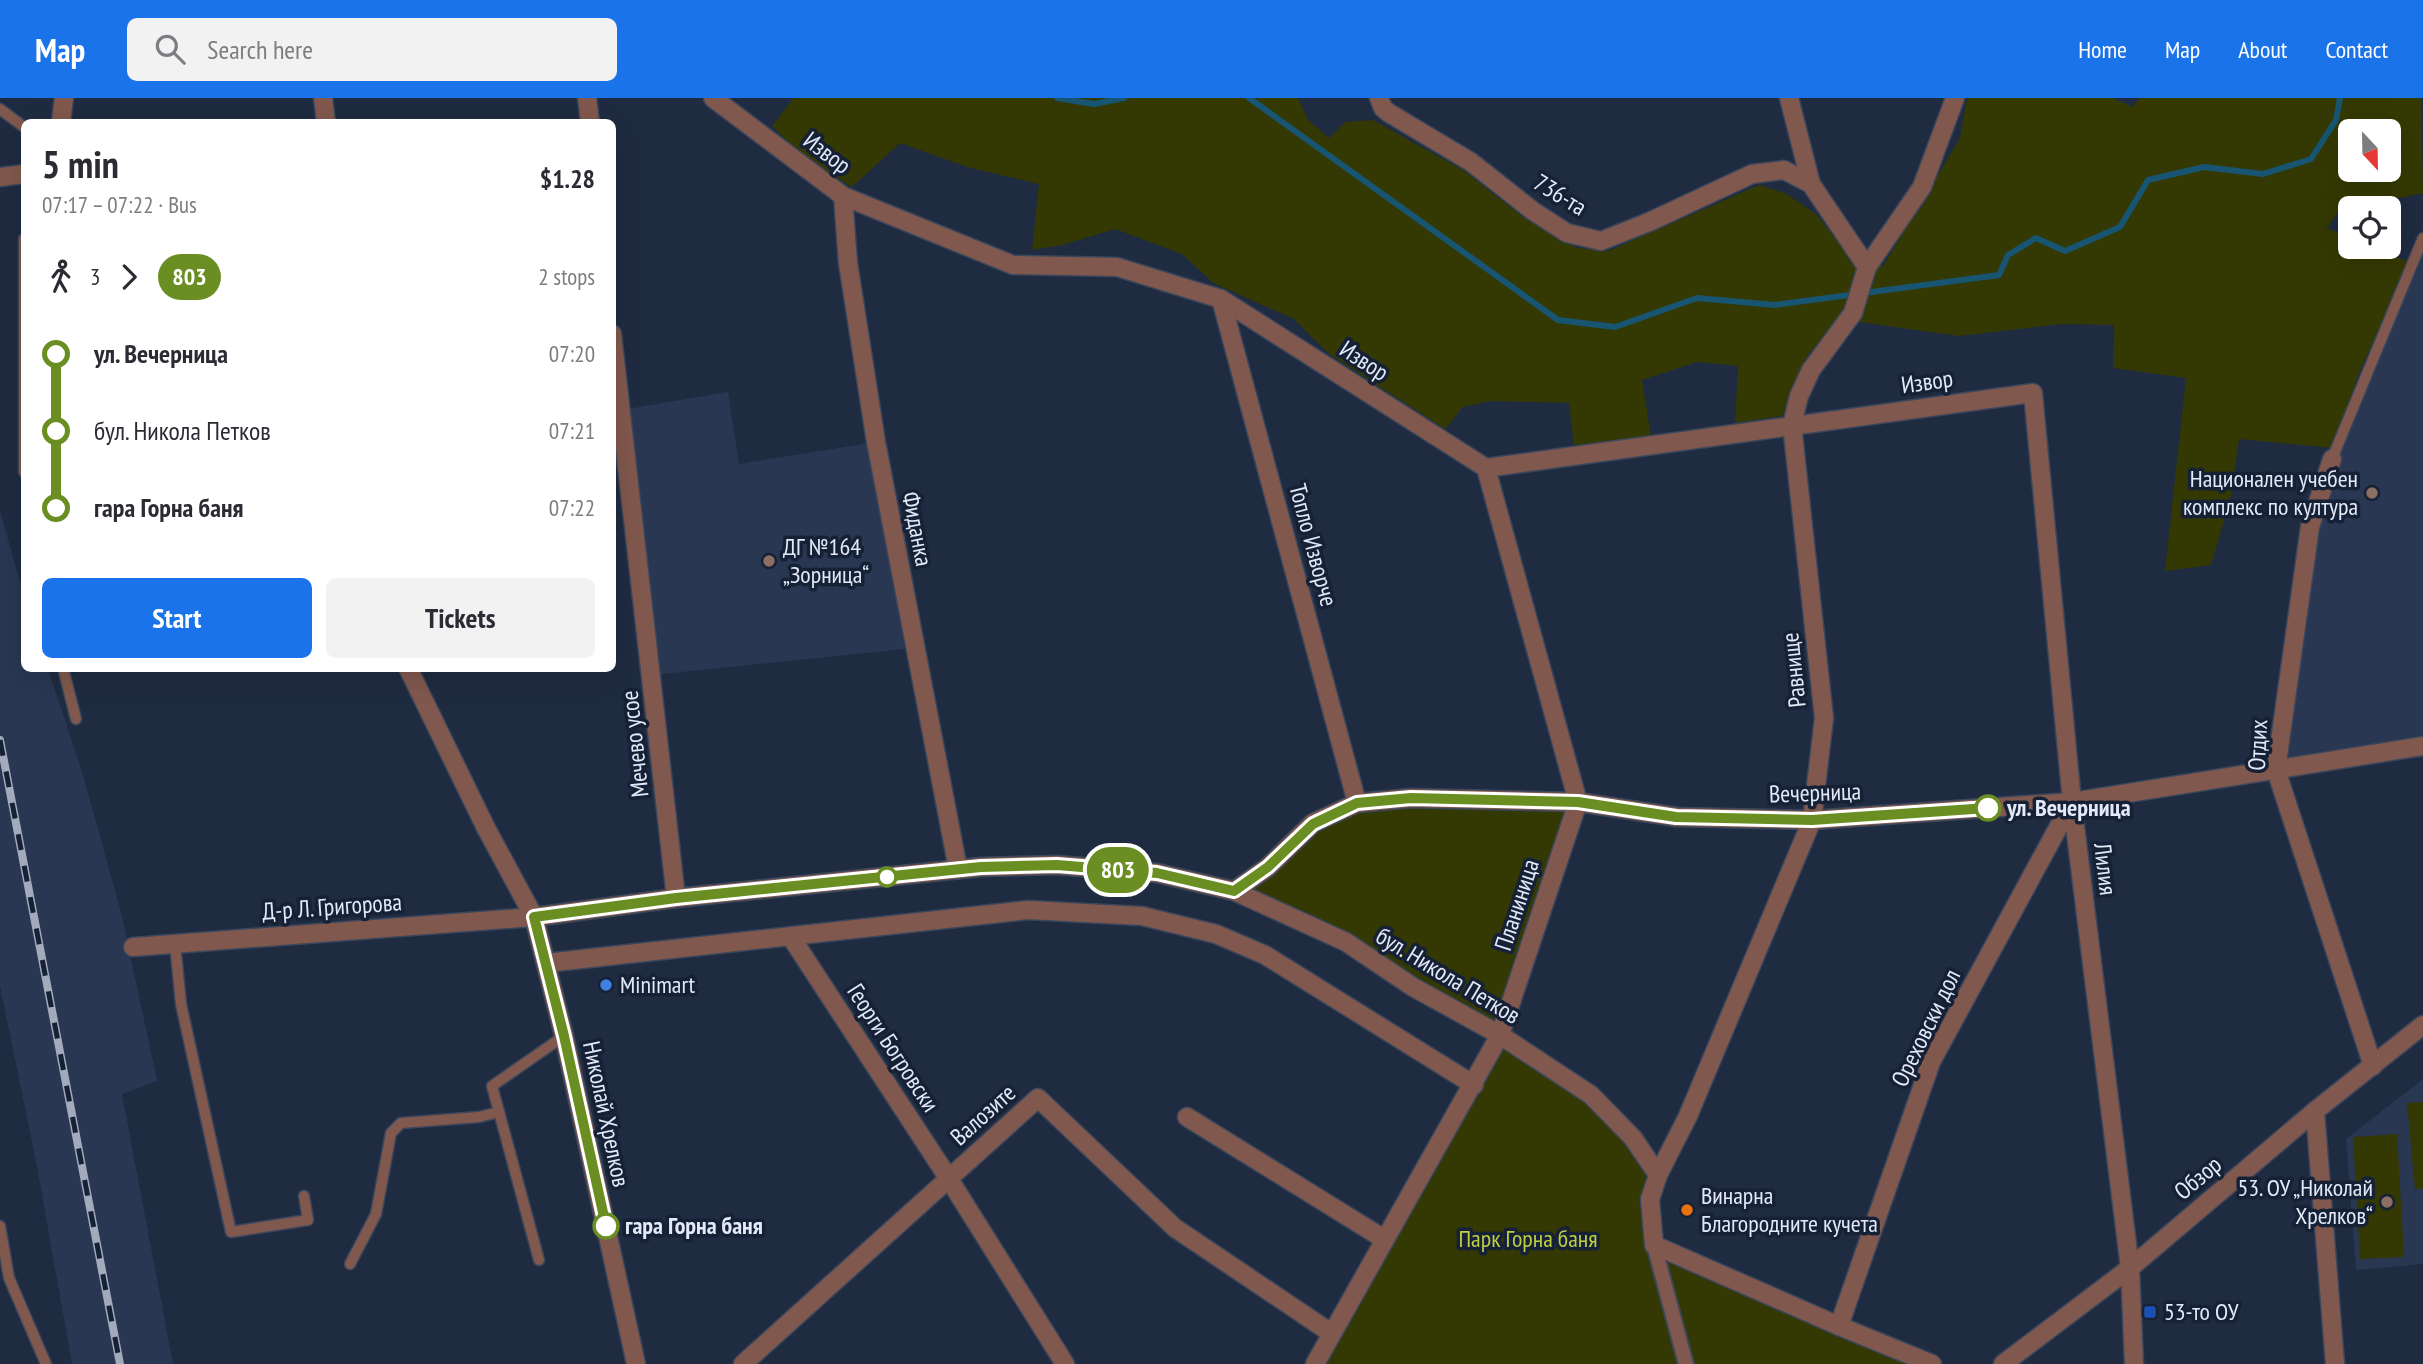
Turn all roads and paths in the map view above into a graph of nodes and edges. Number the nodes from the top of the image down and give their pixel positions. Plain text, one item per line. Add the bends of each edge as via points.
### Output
1 (64, 98) edge
2 (323, 98) edge
3 (587, 98) edge
4 (713, 98) edge
5 (1789, 98) edge
6 (1955, 98) edge
7 (1380, 100) edge
8 (0, 109) edge
9 (61, 119) edge
10 (326, 119) edge
11 (590, 119) edge
12 (21, 125) edge
13 (21, 174) edge
14 (0, 177) edge
15 (1811, 184) junction
16 (843, 196) junction
17 (2423, 238) edge
18 (1867, 267) junction
19 (1221, 299) junction
20 (616, 384) edge
21 (2033, 393) joint
22 (1792, 425) junction
23 (2332, 459) joint
24 (1486, 468) junction
25 (64, 672) edge
26 (410, 672) edge
27 (76, 719) dead end
28 (2423, 746) edge
29 (2276, 769) junction
30 (1578, 802) junction
31 (2072, 802) junction
32 (1357, 803) junction
33 (1812, 820) junction
34 (958, 869) junction
35 (1234, 891) junction
36 (676, 898) junction
37 (534, 917) junction
38 (791, 937) junction
39 (175, 944) junction
40 (134, 947) dead end
41 (546, 962) junction
42 (2423, 1025) edge
43 (1500, 1035) junction
44 (564, 1036) junction
45 (2373, 1066) junction
46 (1474, 1085) junction
47 (2315, 1111) junction
48 (499, 1112) junction
49 (1187, 1117) dead end
50 (1658, 1175) junction
51 (948, 1179) junction
52 (304, 1196) dead end
53 (0, 1226) edge
54 (1384, 1240) junction
55 (1654, 1245) junction
56 (539, 1260) dead end
57 (351, 1264) dead end
58 (2130, 1268) junction
59 (1839, 1326) junction
60 (1331, 1333) junction
61 (46, 1364) edge
62 (636, 1364) edge
63 (743, 1364) edge
64 (1065, 1364) edge
65 (1315, 1364) edge
66 (1686, 1364) edge
67 (1933, 1364) edge
68 (2003, 1364) edge
69 (2134, 1364) edge
70 (2335, 1364) edge

1 - 9 street
2 - 10 street
3 - 11 street
4 - 16 street, Извор
5 - 15 street
6 - 18 street, Равнище via 1922,187
7 - 15 street, 736-та via 1389,113 1471,162 1567,233 1601,241 1752,174 1784,170
8 - 12 lane
13 - 14 street
15 - 18 street
16 - 19 street, Извор via 1013,265 1117,267
16 - 34 street, Фиданка via 848,263 876,442
17 - 23 lane
18 - 22 street, Равнище via 1853,313 1811,370
19 - 24 street, Извор
19 - 32 street, Топло Изворче
20 - 36 street, Мечево усое
21 - 22 street, Извор
21 - 31 street, Лилия
22 - 24 street, Извор
22 - 33 street, Равнище via 1824,718
23 - 29 street, Отдих via 2310,527
24 - 30 street
25 - 27 lane
26 - 37 street
28 - 29 street, Вечерница
29 - 31 street, Вечерница
29 - 45 street, Отдих
30 - 32 street, Вечерница via 1411,798
30 - 33 street, Вечерница via 1676,817
30 - 43 street, Планиница
31 - 33 street, Вечерница
31 - 58 street, Лилия
31 - 59 street, Ореховски дол via 1931,1062
32 - 35 street, Вечерница via 1313,824 1268,867
33 - 50 street, Равнище via 1688,1116
34 - 35 street, бул. Никола Петков via 1082,867 1157,873
34 - 36 street, бул. Никола Петков
35 - 43 street, бул. Никола Петков via 1346,942 1413,988
36 - 37 street, бул. Никола Петков
37 - 39 street, Д-р Л. Григорова
37 - 41 street, Николай Хрелков
38 - 41 street
38 - 46 street via 1028,910 1142,916 1216,934 1265,955
38 - 51 street, Георги Богровски
39 - 40 street, Д-р Л. Григорова
39 - 52 lane via 181,1004 231,1232 308,1220
41 - 44 street, Николай Хрелков
42 - 45 street, Обзор
43 - 46 street, Планиница
43 - 50 street, бул. Никола Петков via 1591,1095 1633,1138
44 - 48 lane via 492,1086
44 - 62 street, Николай Хрелков
45 - 47 street, Обзор
46 - 54 street, Планиница
47 - 58 street, Обзор
47 - 70 street
48 - 56 lane
48 - 57 lane via 401,1123 391,1133 376,1214
49 - 54 street
50 - 55 street, Равнище via 1650,1199
51 - 60 street, Валозите via 1038,1098 1175,1228
51 - 63 street, Валозите
51 - 64 street, Георги Богровски
53 - 61 lane via 9,1278
54 - 60 street, Планиница
55 - 59 street
55 - 66 street
58 - 68 street, Обзор
58 - 69 street, Лилия
59 - 67 street
60 - 65 street, Планиница

